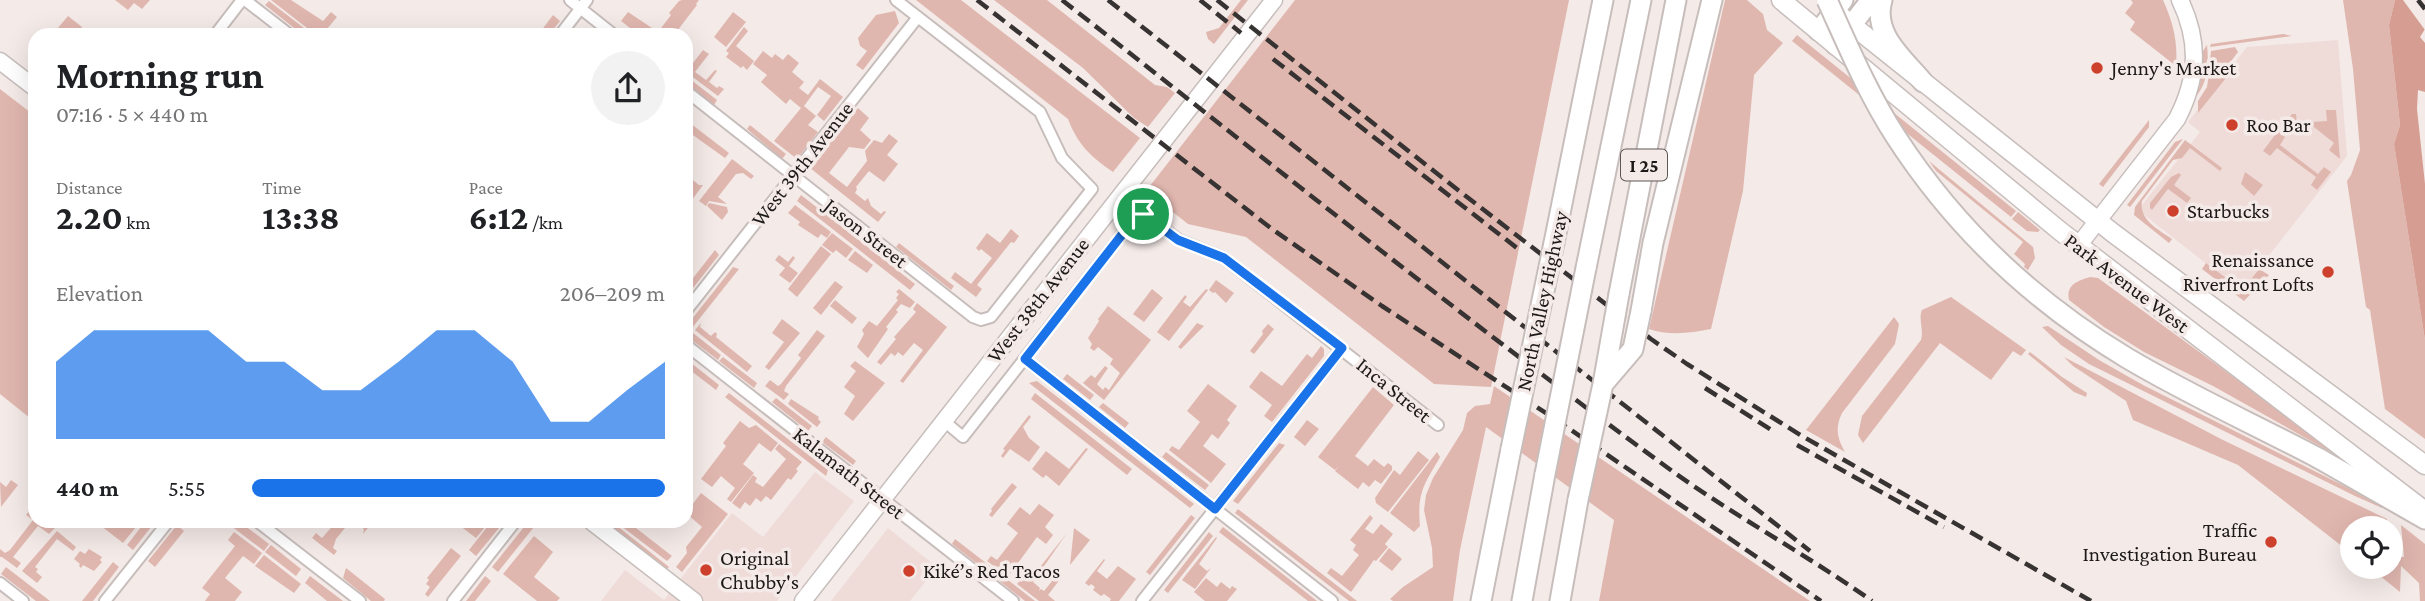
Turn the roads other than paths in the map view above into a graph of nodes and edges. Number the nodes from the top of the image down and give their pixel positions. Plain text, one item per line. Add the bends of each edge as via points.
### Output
1 (244, 0) edge
2 (570, 0) edge
3 (896, 0) edge
4 (1274, 0) edge
5 (1603, 0) edge
6 (1641, 0) edge
7 (1675, 0) edge
8 (1712, 0) edge
9 (1781, 0) edge
10 (1871, 0) edge
11 (1882, 0) edge
12 (2180, 0) edge
13 (1831, 3) edge
14 (584, 4) edge
15 (918, 17) junction
16 (1852, 25) junction
17 (221, 28) edge
18 (281, 28) edge
19 (565, 28) edge
20 (607, 28) edge
21 (1819, 31) junction
22 (1836, 45) junction
23 (0, 61) edge
24 (1923, 82) junction
25 (28, 83) edge
26 (693, 97) edge
27 (793, 176) junction
28 (1143, 214) joint
29 (2098, 221) junction
30 (2078, 246) junction
31 (693, 302) edge
32 (1342, 348) junction
33 (693, 350) edge
34 (1025, 359) junction
35 (1603, 384) junction
36 (944, 421) junction
37 (1438, 425) dead end
38 (2425, 465) edge
39 (883, 499) junction
40 (1215, 509) junction
41 (2425, 512) edge
42 (2425, 519) edge
43 (163, 528) edge
44 (266, 528) edge
45 (510, 528) edge
46 (600, 528) edge
47 (0, 583) edge
48 (23, 601) edge
49 (105, 601) edge
50 (360, 601) edge
51 (453, 601) edge
52 (694, 601) edge
53 (803, 601) edge
54 (1013, 601) edge
55 (1142, 601) edge
56 (1332, 601) edge
57 (1481, 601) edge
58 (1522, 601) edge
59 (1560, 601) edge

1 - 17 street
1 - 18 street
2 - 14 street
3 - 15 street
4 - 36 main road, West 38th Avenue
5 - 57 highway, North Valley Highway, bridge
6 - 58 highway, bridge
7 - 35 highway, I 25, bridge
8 - 35 highway, bridge via 1653,243 1633,348
9 - 21 main road, Park Avenue West
10 - 16 highway
11 - 24 highway via 1884,33
12 - 29 main road via 2194,37 2193,72 2185,104
13 - 16 main road, Park Avenue West
13 - 21 highway
13 - 42 highway, bridge via 1894,135 1942,201 2004,267 2065,317 2129,359
14 - 19 street
14 - 20 street
15 - 27 street, West 39th Avenue
15 - 27 street, Jason Street via 1040,112 1062,158 1091,189 994,314 981,320 973,317
16 - 22 highway
16 - 24 main road, Park Avenue West
21 - 22 main road, Park Avenue West
22 - 30 main road, Park Avenue West
23 - 25 main road
24 - 29 main road, Park Avenue West
26 - 27 street, Jason Street
27 - 31 street, West 39th Avenue
28 - 32 street, Inca Street via 1178,240 1224,258
28 - 34 street, West 38th Avenue via 1135,218
29 - 30 main road
29 - 38 main road, Park Avenue West
30 - 41 main road, Park Avenue West
32 - 37 street, Inca Street
32 - 40 street
33 - 39 street, Kalamath Street
34 - 36 street, West 38th Avenue via 964,437
34 - 40 street
35 - 59 highway, I 25, bridge
36 - 39 main road, West 38th Avenue
39 - 53 main road, West 38th Avenue
39 - 54 street, Kalamath Street
40 - 55 street
40 - 56 street
43 - 49 street
44 - 50 street
45 - 51 street
46 - 52 main road
47 - 48 street

